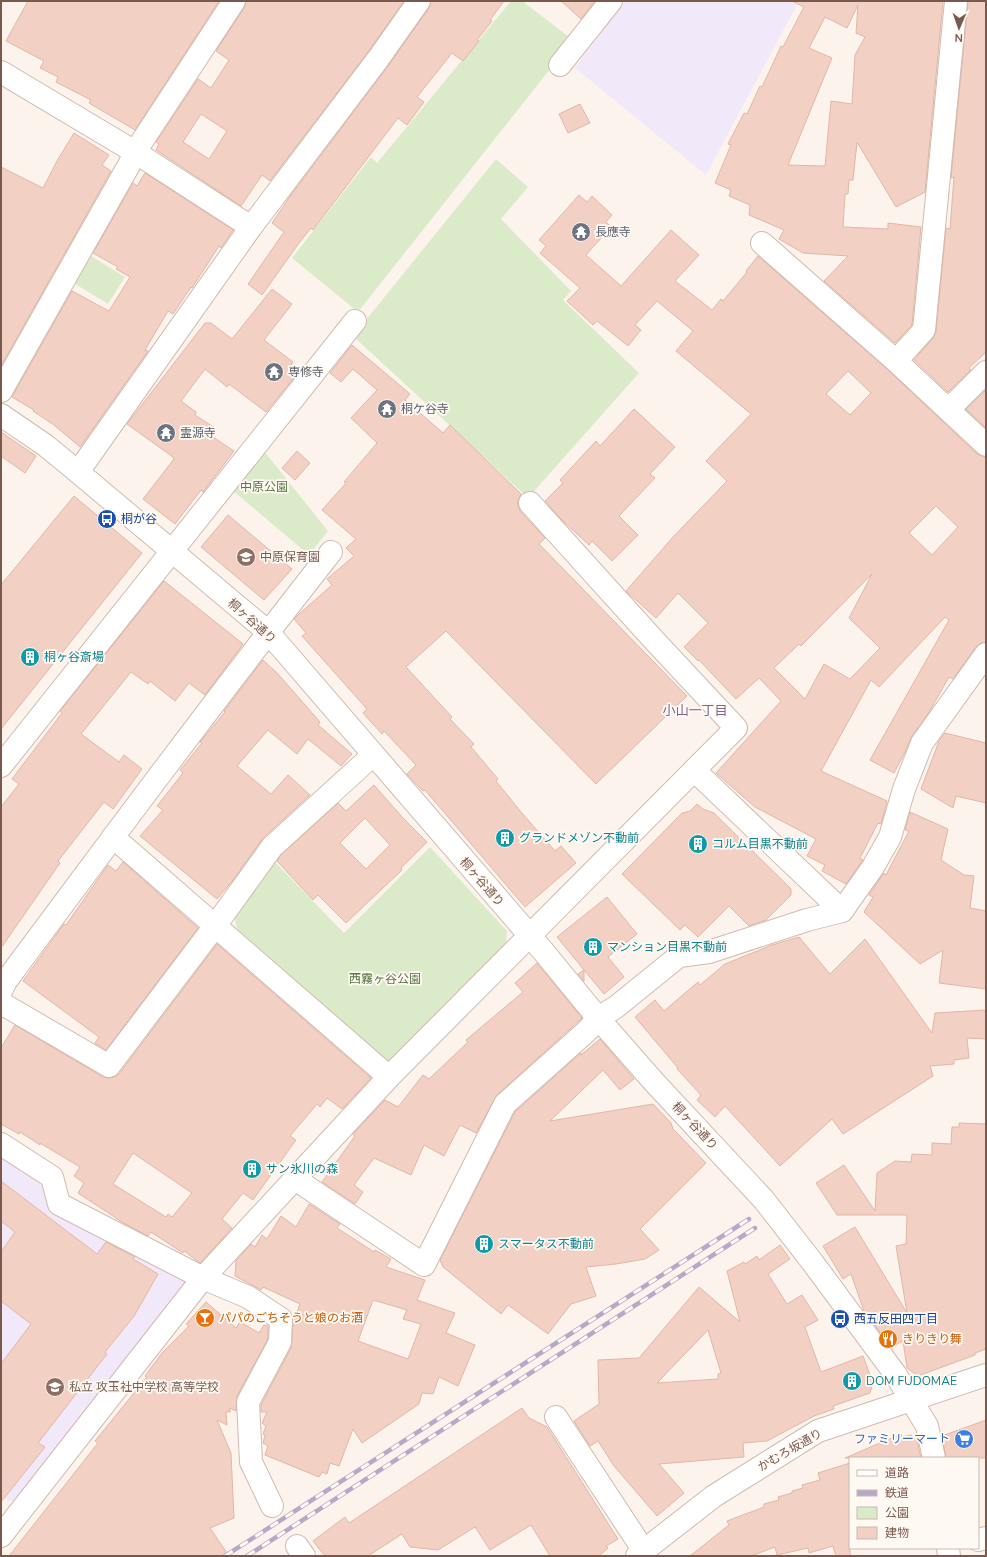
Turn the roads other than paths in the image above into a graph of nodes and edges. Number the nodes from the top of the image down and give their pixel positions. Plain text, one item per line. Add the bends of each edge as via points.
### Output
1 (234, 1) edge
2 (419, 1) edge
3 (611, 1) edge
4 (956, 1) edge
5 (560, 65) dead end
6 (1, 72) edge
7 (135, 152) junction
8 (251, 227) junction
9 (762, 243) dead end
10 (356, 321) dead end
11 (896, 361) junction
12 (986, 372) edge
13 (1, 391) edge
14 (949, 409) junction
15 (1, 415) edge
16 (986, 445) edge
17 (78, 472) junction
18 (530, 503) dead end
19 (172, 551) junction
20 (331, 552) dead end
21 (268, 632) junction
22 (986, 654) edge
23 (373, 755) junction
24 (1, 766) edge
25 (694, 770) junction
26 (113, 837) junction
27 (842, 910) junction
28 (215, 926) junction
29 (529, 936) junction
30 (3, 982) edge
31 (1, 1003) edge
32 (598, 1018) junction
33 (389, 1077) junction
34 (1, 1144) edge
35 (295, 1179) junction
36 (203, 1278) junction
37 (986, 1375) edge
38 (910, 1401) junction
39 (556, 1417) dead end
40 (934, 1457) edge
41 (272, 1506) dead end
42 (5, 1523) edge
43 (641, 1553) edge

1 - 7 street
2 - 8 street
3 - 5 street
4 - 11 street via 924,330
6 - 7 street
7 - 8 street
7 - 13 street
8 - 17 street
9 - 11 street
10 - 19 street
11 - 14 street
12 - 14 street
14 - 16 street
15 - 17 street, 桐ヶ谷通り via 45,445
17 - 19 street, 桐ヶ谷通り
18 - 25 street via 736,728
19 - 21 street, 桐ヶ谷通り
19 - 24 street
20 - 21 street
21 - 23 street, 桐ヶ谷通り
21 - 26 street
22 - 27 street via 922,743 904,789 890,837 873,867
23 - 28 street via 272,847
23 - 29 street, 桐ヶ谷通り
25 - 27 street
25 - 29 street
26 - 28 street
26 - 30 street
27 - 32 street via 709,952 679,956 616,1007
28 - 31 street via 109,1066
28 - 33 street
29 - 32 street, 桐ヶ谷通り
29 - 33 street
32 - 35 street via 588,1030 505,1104 424,1265
32 - 38 street, 桐ヶ谷通り via 764,1200 896,1375
33 - 35 street
34 - 36 street via 52,1177 59,1204
35 - 36 street
36 - 41 street via 248,1297 281,1318 280,1342 248,1402 251,1462
36 - 42 street
37 - 38 street, かむろ坂通り
38 - 40 street, 桐ヶ谷通り via 927,1426
38 - 43 street, かむろ坂通り via 818,1431 714,1496
39 - 43 street

